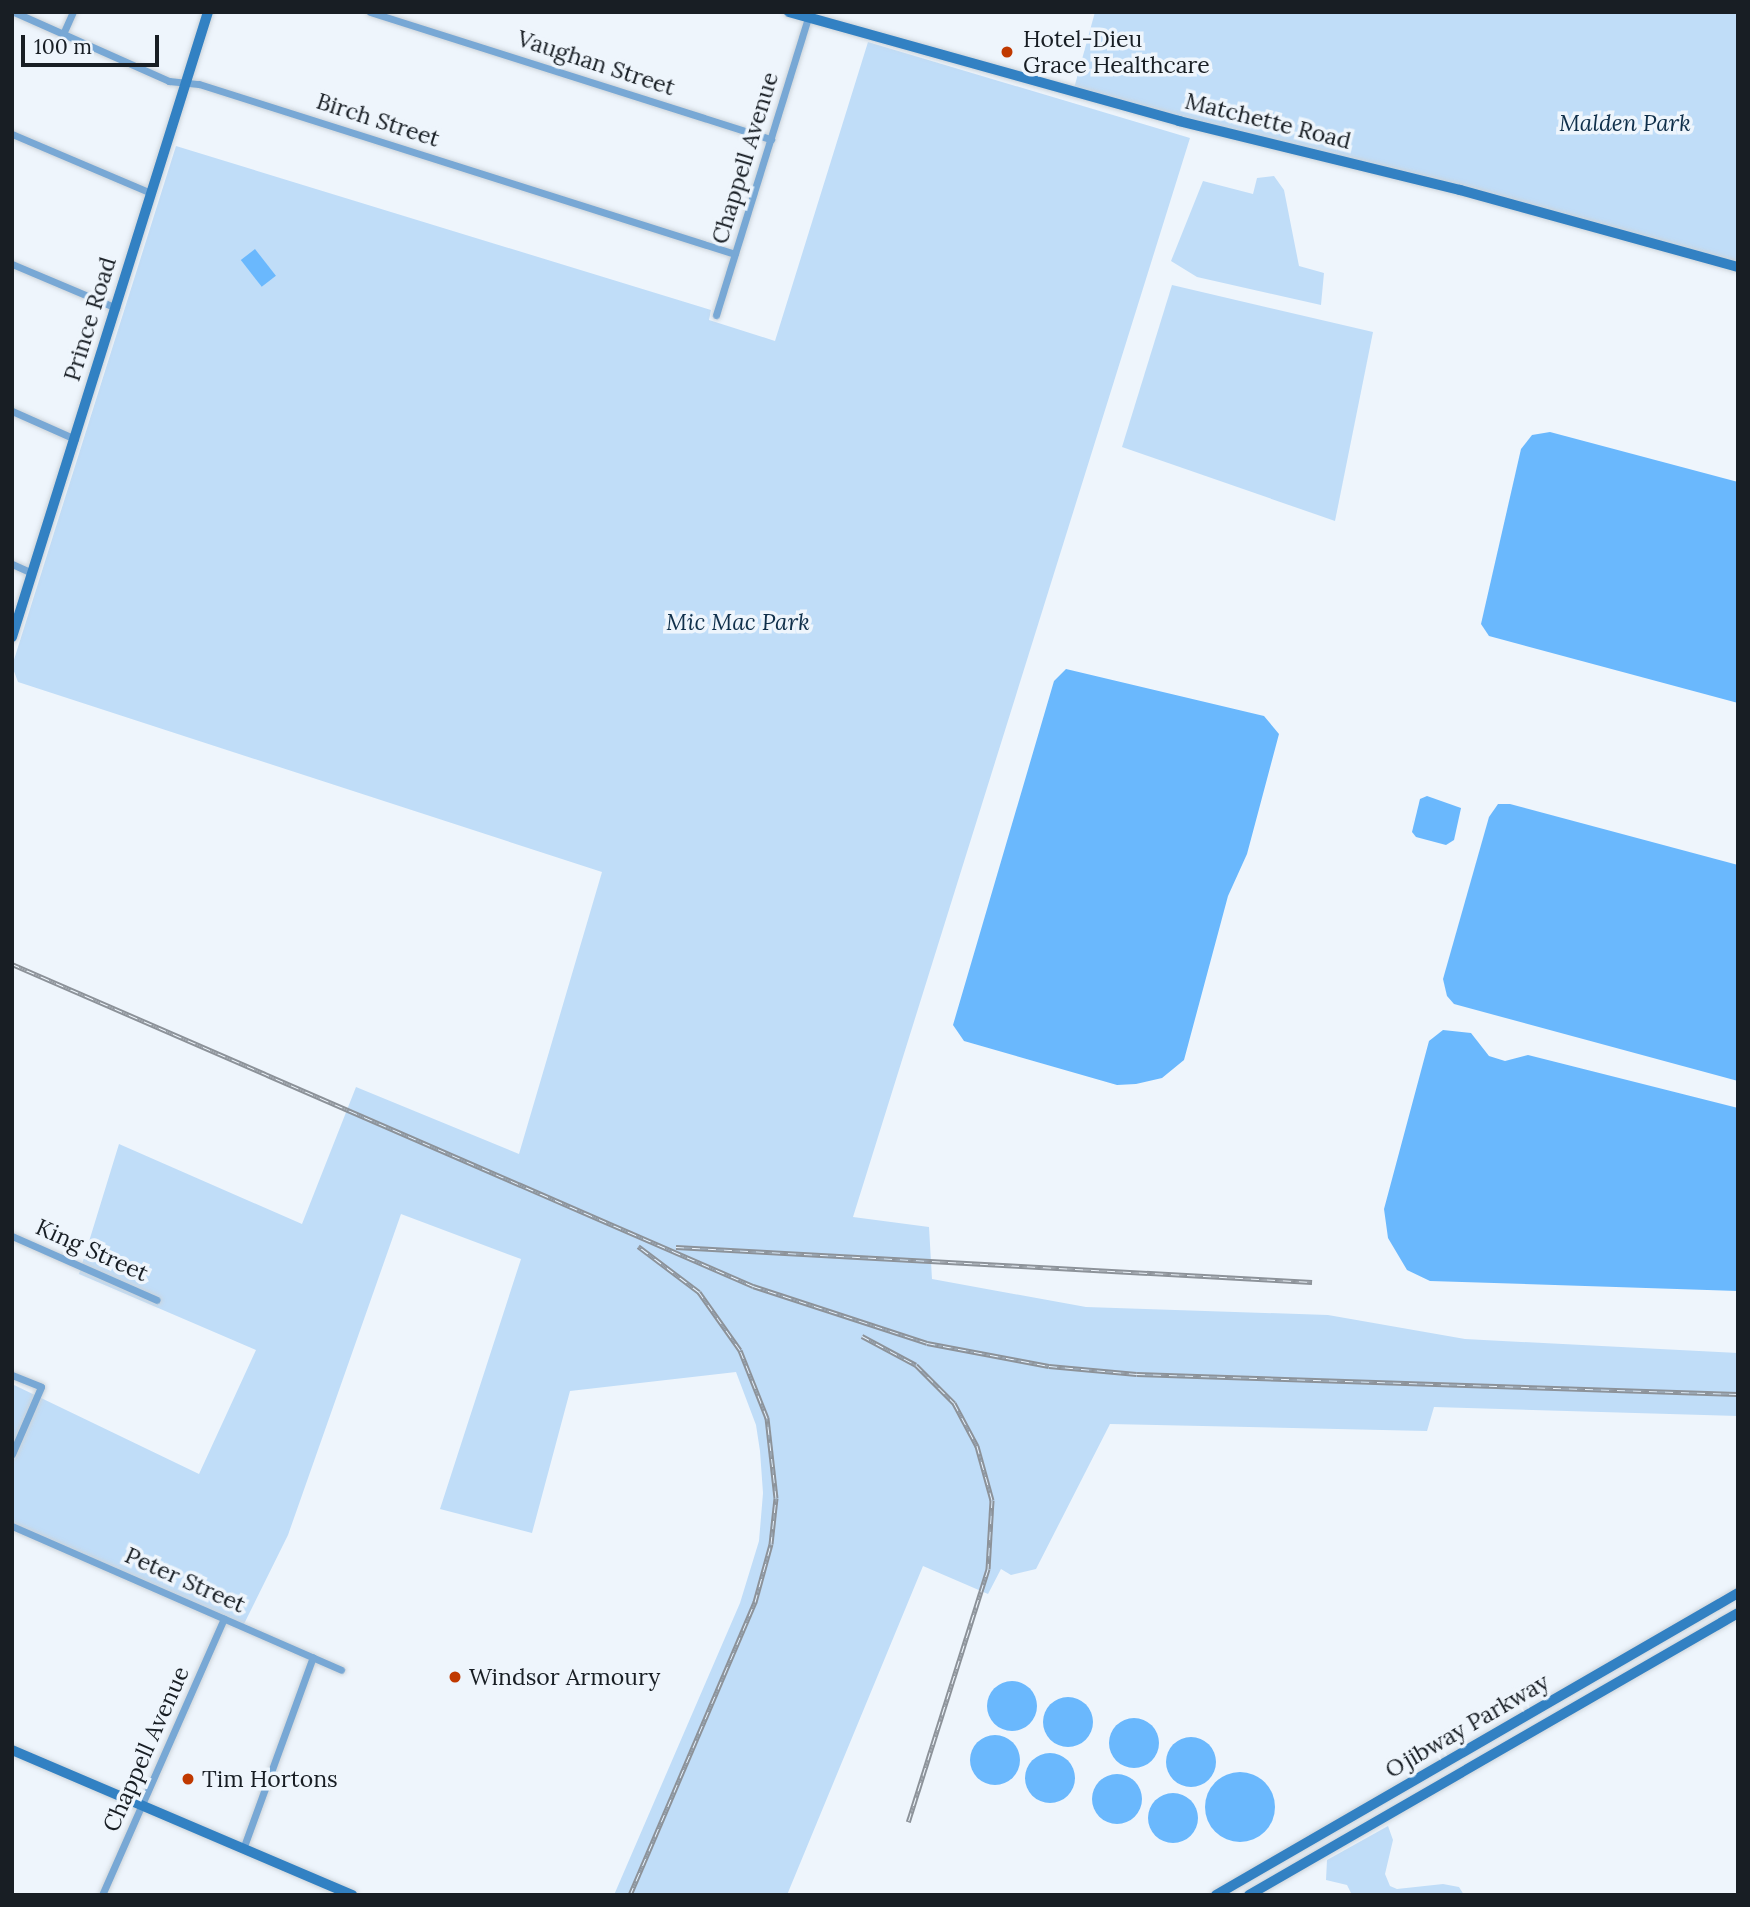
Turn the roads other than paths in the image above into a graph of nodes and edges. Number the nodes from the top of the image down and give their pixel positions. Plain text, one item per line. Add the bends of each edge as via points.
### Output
1 (14, 12) edge
2 (73, 12) edge
3 (208, 12) edge
4 (370, 12) edge
5 (789, 12) edge
6 (809, 15) edge
7 (63, 34) junction
8 (186, 83) junction
9 (12, 134) edge
10 (771, 139) junction
11 (151, 193) junction
12 (735, 254) junction
13 (12, 264) edge
14 (1738, 267) edge
15 (116, 308) junction
16 (716, 315) dead end
17 (12, 411) edge
18 (75, 439) junction
19 (12, 564) edge
20 (32, 573) junction
21 (12, 637) edge
22 (12, 1236) edge
23 (157, 1300) dead end
24 (12, 1375) edge
25 (12, 1454) edge
26 (12, 1526) edge
27 (1738, 1592) edge
28 (1738, 1613) edge
29 (224, 1619) junction
30 (313, 1657) junction
31 (341, 1670) dead end
32 (12, 1750) edge
33 (141, 1806) junction
34 (243, 1849) junction
35 (102, 1895) edge
36 (352, 1895) edge
37 (1216, 1895) edge
38 (1250, 1895) edge

1 - 7 street, Birch Street
2 - 7 street
3 - 8 main road, Prince Road
4 - 10 street, Vaughan Street
5 - 6 main road, Matchette Road
6 - 10 street, Chappell Avenue
6 - 14 main road, Matchette Road via 1179,121 1460,190
7 - 8 street, Birch Street via 169,81
8 - 11 main road, Prince Road
8 - 12 street, Birch Street
9 - 11 street
10 - 12 street, Chappell Avenue
11 - 15 main road, Prince Road
12 - 16 street, Chappell Avenue
13 - 15 street
15 - 18 main road, Prince Road
17 - 18 street
18 - 20 main road, Prince Road
19 - 20 street
20 - 21 main road, Prince Road
22 - 23 street, King Street
24 - 25 street via 41,1387
26 - 29 street, Peter Street
27 - 37 main road, Ojibway Parkway
28 - 38 main road, Ojibway Parkway
29 - 30 street, Peter Street
29 - 33 street, Chappell Avenue
30 - 31 street, Peter Street
30 - 34 street
32 - 33 main road
33 - 34 main road
33 - 35 street, Chappell Avenue
34 - 36 main road

